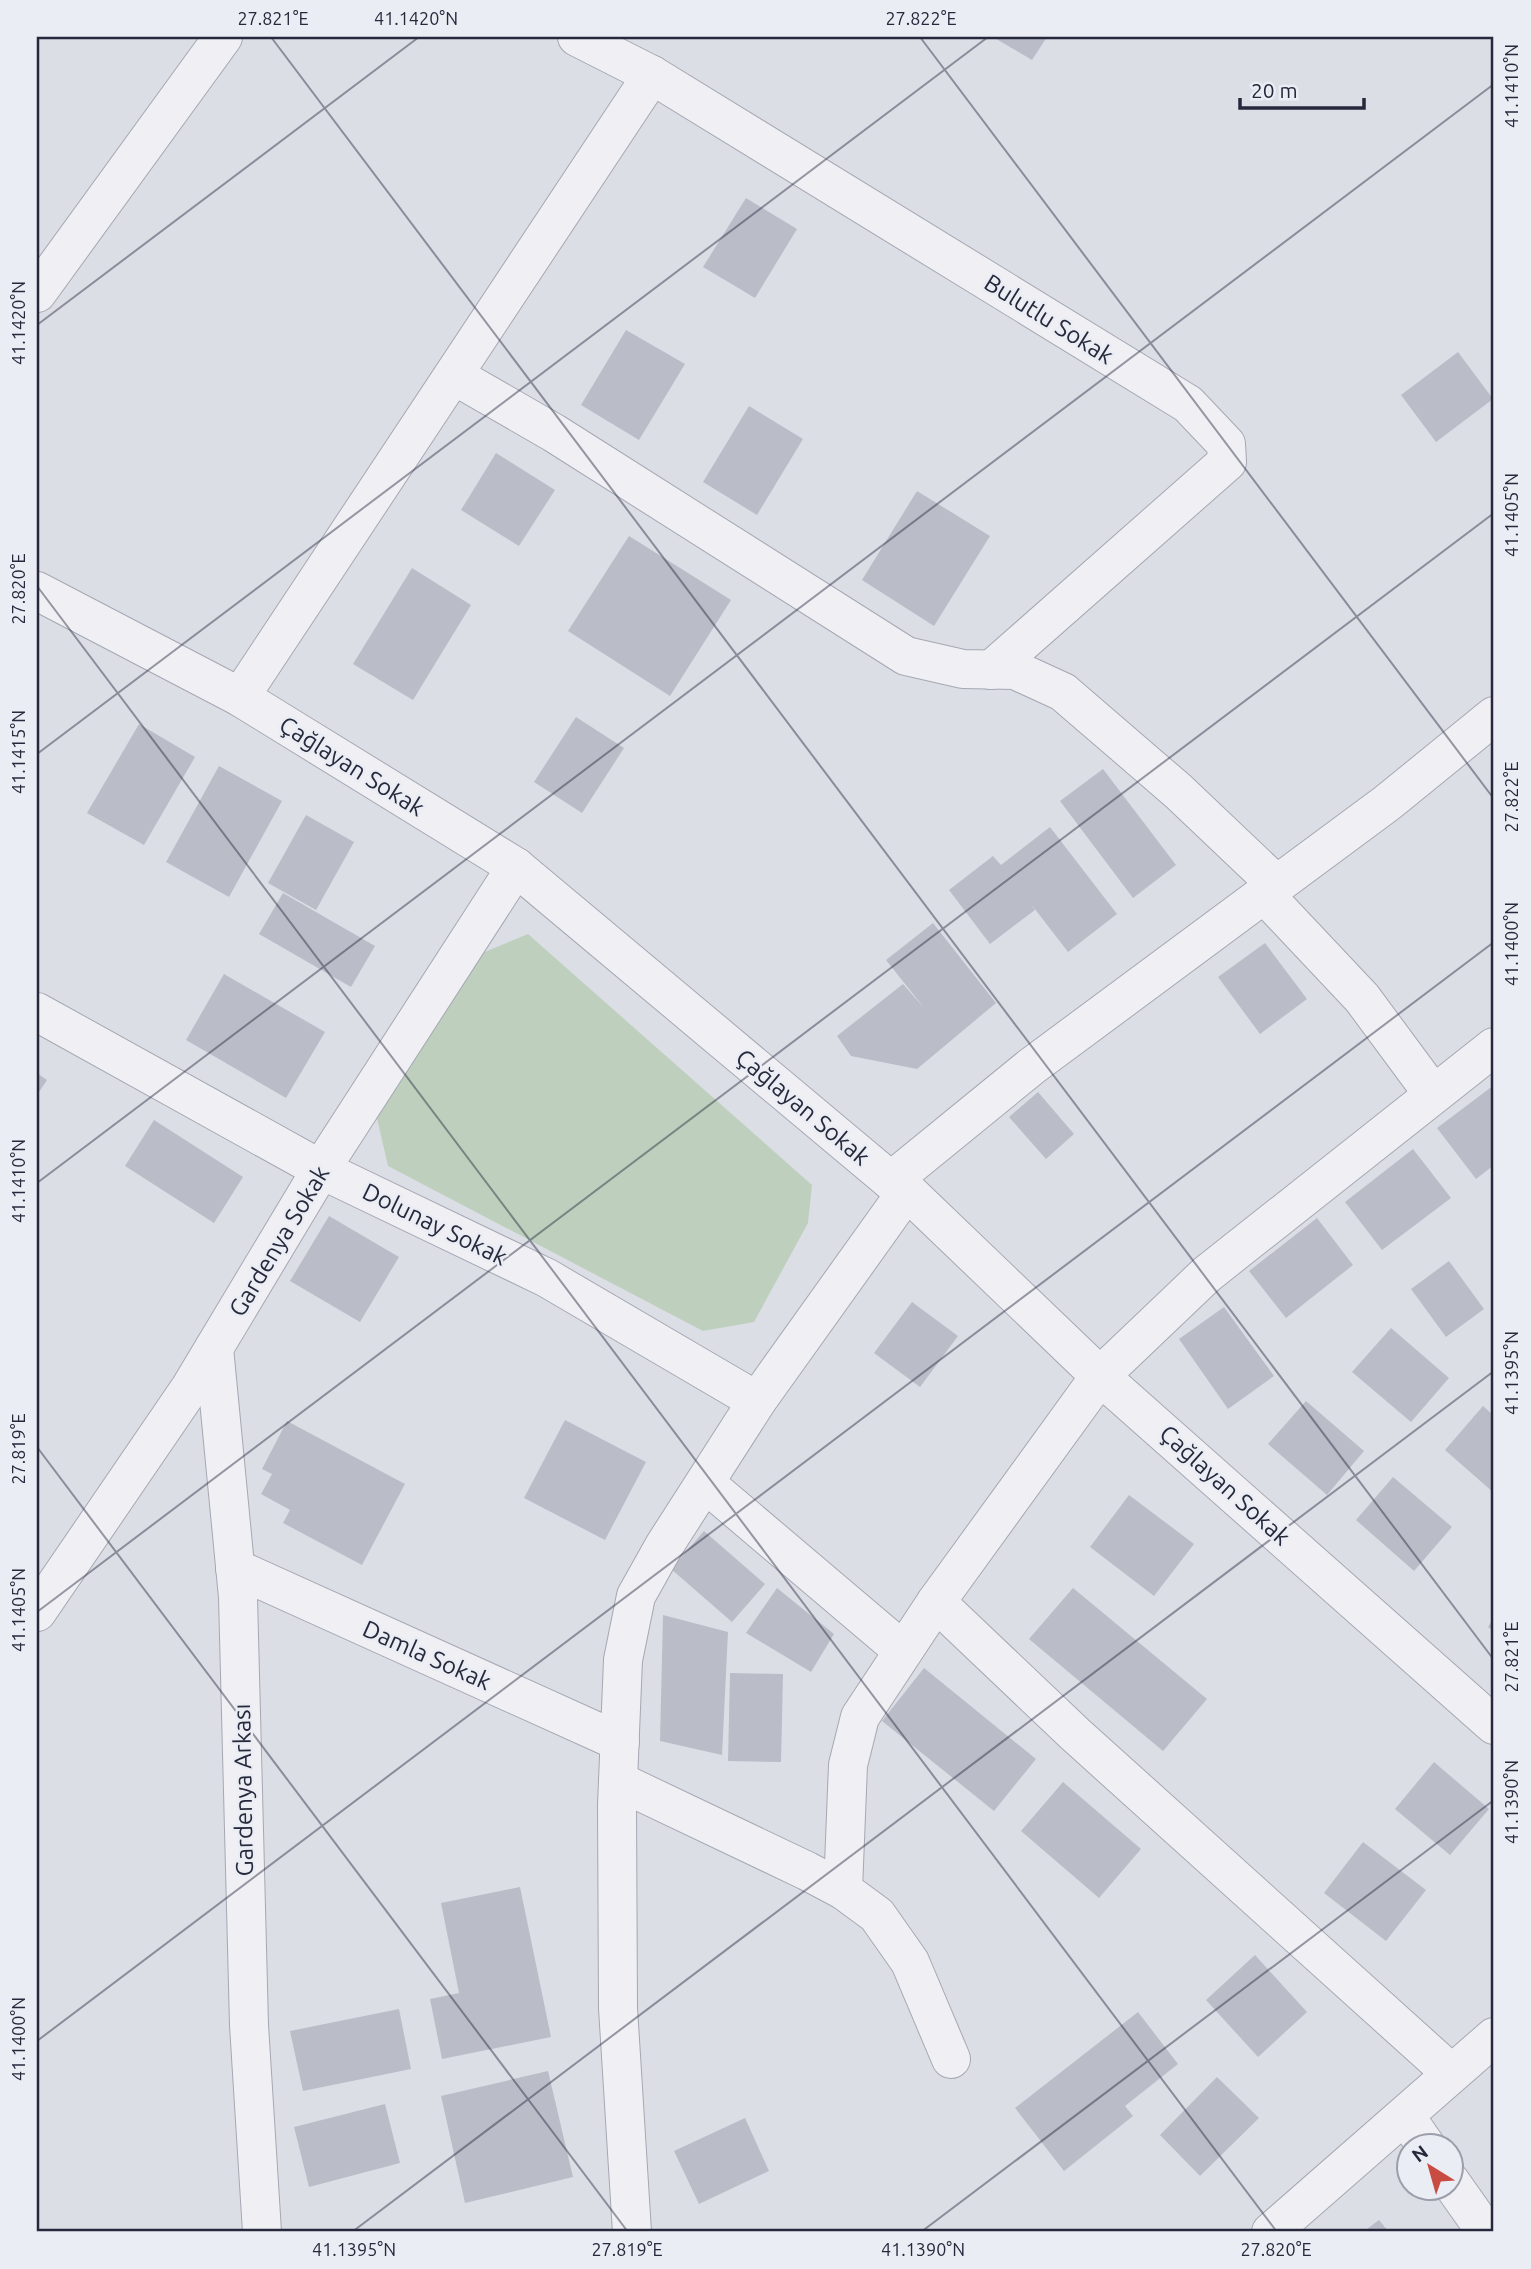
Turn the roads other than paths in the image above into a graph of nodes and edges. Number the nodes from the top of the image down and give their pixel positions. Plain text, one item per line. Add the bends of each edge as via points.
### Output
1 (223, 37) edge
2 (577, 37) edge
3 (652, 75) junction
4 (37, 293) edge
5 (455, 376) junction
6 (37, 591) edge
7 (991, 670) junction
8 (240, 698) junction
9 (1494, 716) edge
10 (516, 867) junction
11 (1270, 890) junction
12 (37, 1012) edge
13 (1494, 1047) edge
14 (1433, 1094) junction
15 (322, 1170) junction
16 (899, 1186) junction
17 (214, 1348) junction
18 (1100, 1376) junction
19 (757, 1401) junction
20 (705, 1483) junction
21 (235, 1568) junction
22 (936, 1602) junction
23 (37, 1612) edge
24 (902, 1650) junction
25 (1494, 1725) edge
26 (620, 1742) junction
27 (618, 1782) junction
28 (843, 1890) junction
29 (1494, 2037) edge
30 (951, 2059) dead end
31 (1451, 2073) junction
32 (1416, 2132) edge
33 (1394, 2147) edge
34 (1464, 2200) edge
35 (262, 2232) edge
36 (632, 2232) edge
37 (1271, 2232) edge
38 (1486, 2232) edge

1 - 4 street
2 - 3 street, Bulutlu Sokak
3 - 5 street
3 - 7 street, Bulutlu Sokak via 1188,404 1226,444 1227,462
5 - 7 street via 554,433 906,656 963,669
5 - 8 street
6 - 8 street, Çağlayan Sokak
7 - 11 street via 1015,670 1063,692 1178,791
8 - 10 street, Çağlayan Sokak
9 - 11 street
10 - 15 street, Gardenya Sokak
10 - 16 street, Çağlayan Sokak
11 - 14 street via 1362,998
11 - 16 street via 1032,1066
12 - 15 street, Dolunay Sokak
13 - 14 street
14 - 18 street via 1207,1274
15 - 17 street, Gardenya Sokak
15 - 19 street, Dolunay Sokak via 547,1278
16 - 18 street, Çağlayan Sokak
16 - 19 street
17 - 21 street, Gardenya Arkası
17 - 23 street, Gardenya Sokak
18 - 22 street
18 - 25 street, Çağlayan Sokak
19 - 20 street
20 - 24 street
20 - 26 street via 636,1597 624,1660
21 - 26 street, Damla Sokak
21 - 35 street, Gardenya Arkası via 248,2025
22 - 24 street
22 - 31 street via 1075,1734
24 - 28 street via 860,1717 848,1765
26 - 27 street
27 - 28 street
27 - 36 street via 618,2008
28 - 30 street via 877,1916 910,1962
29 - 31 street
31 - 32 street
33 - 37 street
34 - 38 street

